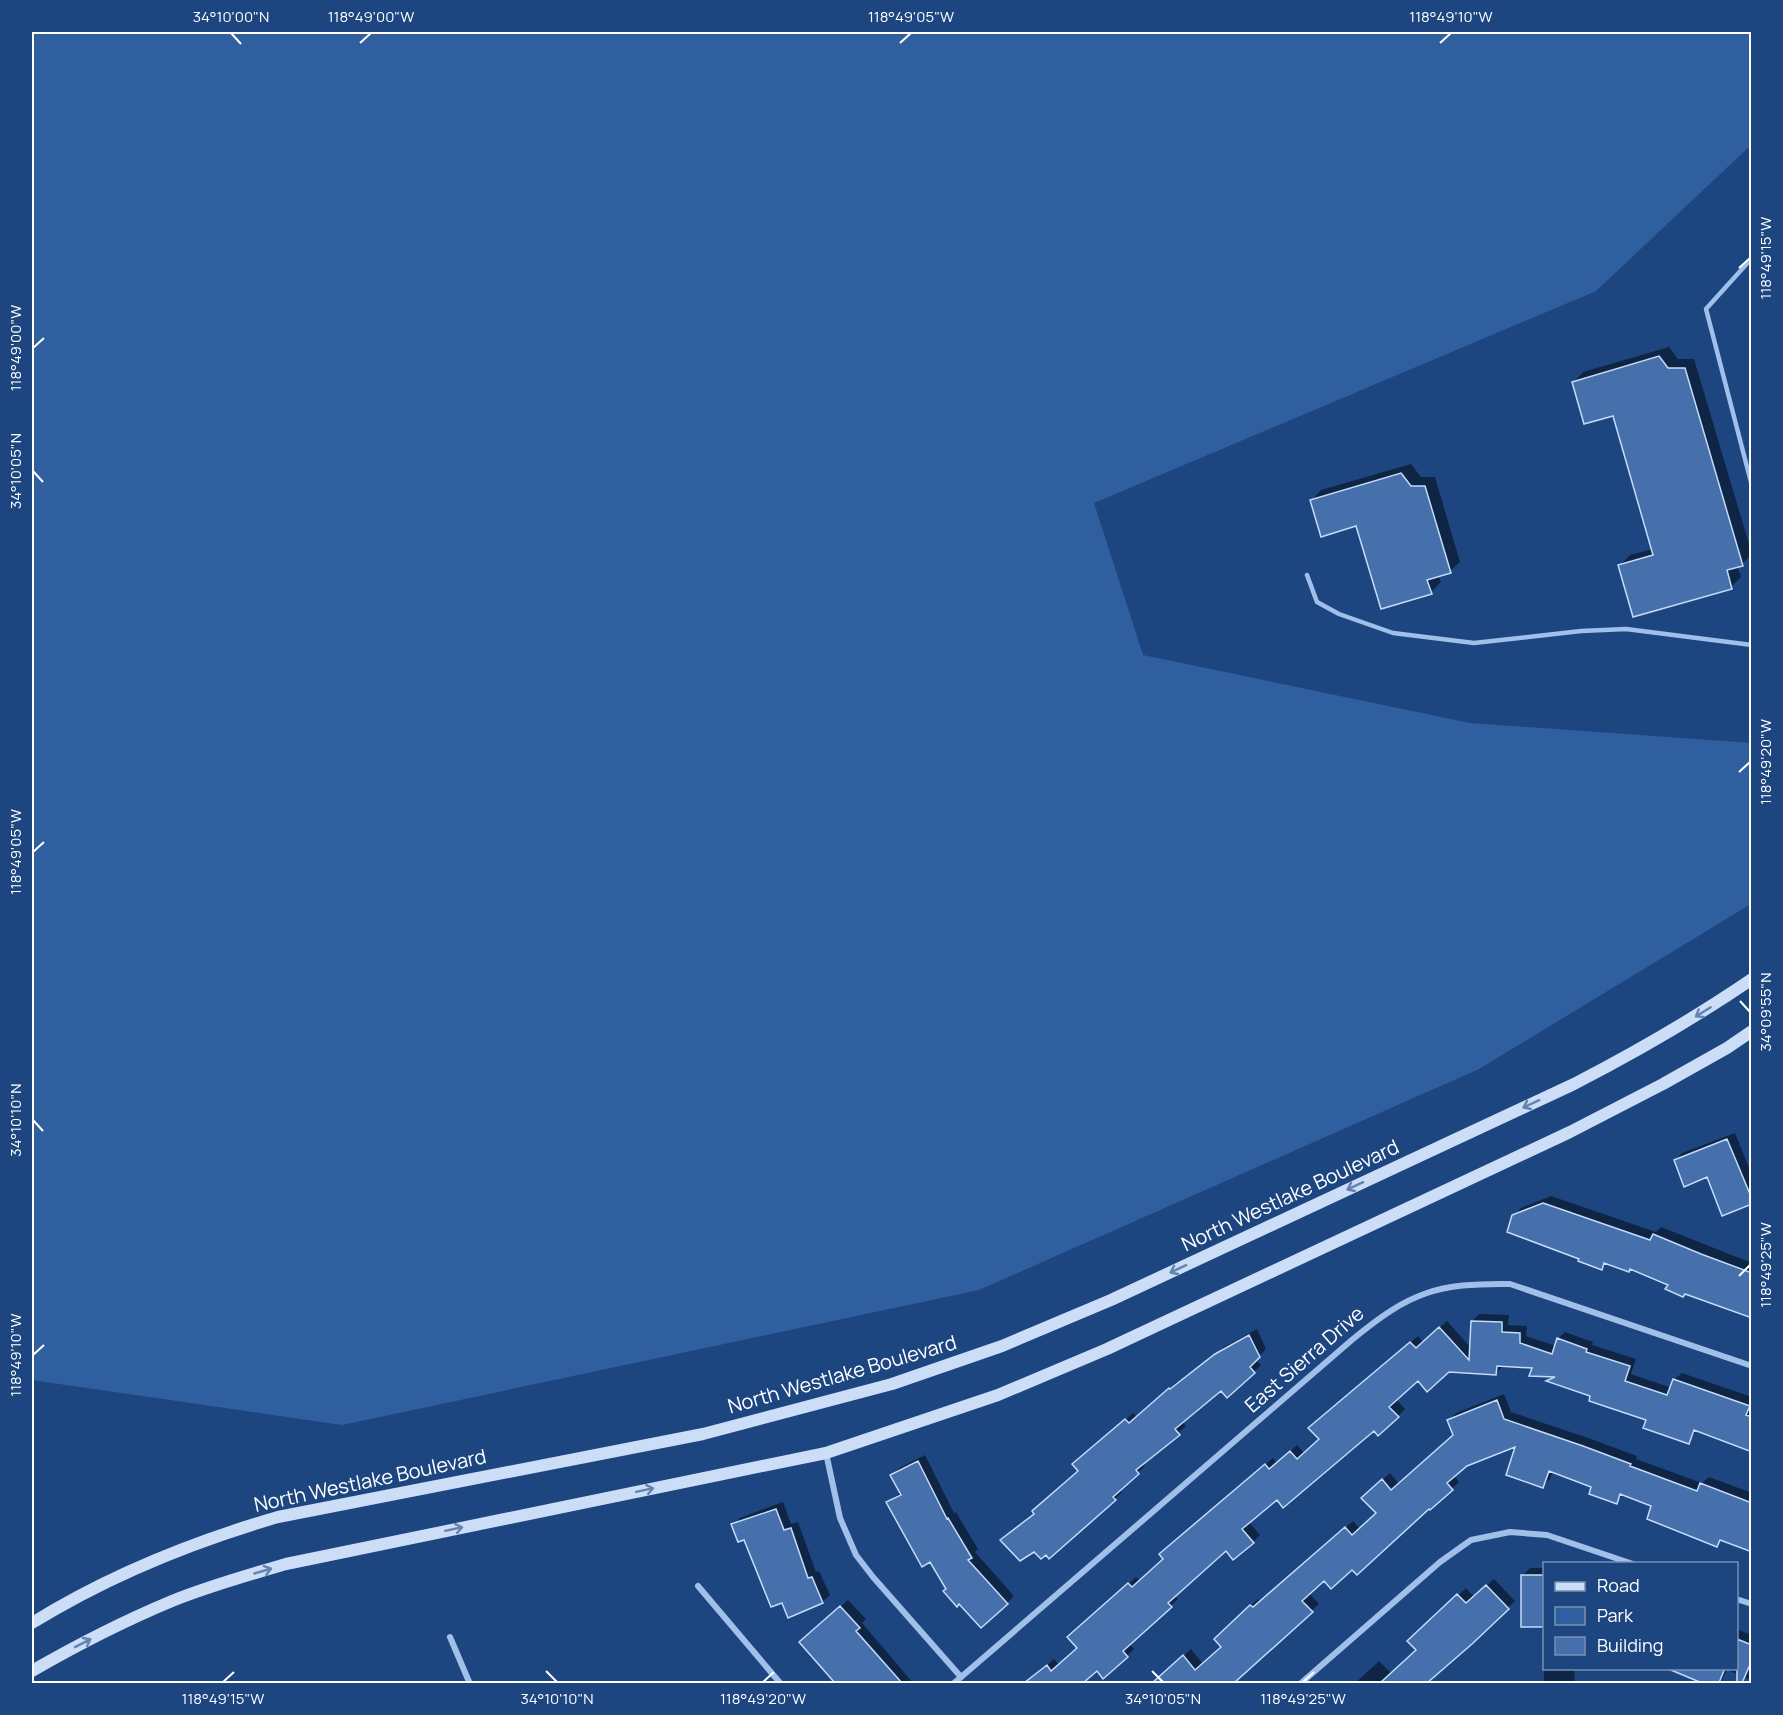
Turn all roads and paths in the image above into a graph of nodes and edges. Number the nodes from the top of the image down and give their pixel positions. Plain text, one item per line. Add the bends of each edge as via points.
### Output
1 (1752, 258) edge
2 (1752, 486) edge
3 (1307, 575) dead end
4 (1752, 645) edge
5 (1752, 979) edge
6 (1752, 1031) edge
7 (1752, 1366) edge
8 (826, 1453) junction
9 (1630, 1562) edge
10 (698, 1586) dead end
11 (32, 1623) edge
12 (450, 1637) dead end
13 (32, 1671) edge
14 (961, 1677) junction
15 (470, 1683) edge
16 (781, 1683) edge
17 (953, 1683) edge
18 (1300, 1683) edge

1 - 2 lane via 1706,309
3 - 4 lane via 1317,602 1393,633 1474,643 1626,629
5 -> 11 main road, North Westlake Boulevard via 1705,1011 1575,1084 1111,1300 1002,1346 892,1384 703,1434 278,1517 175,1551 60,1605
6 - 8 main road via 1663,1084 1570,1132 1107,1349 998,1395
7 - 14 street, East Sierra Drive via 1510,1284 1442,1288 1413,1297 1353,1339
13 -> 8 main road via 173,1601 286,1564
8 - 14 street via 840,1518 856,1555
9 - 18 street via 1547,1534 1510,1532 1472,1540 1440,1562
10 - 16 street
12 - 15 street
14 - 17 street, East Sierra Drive

